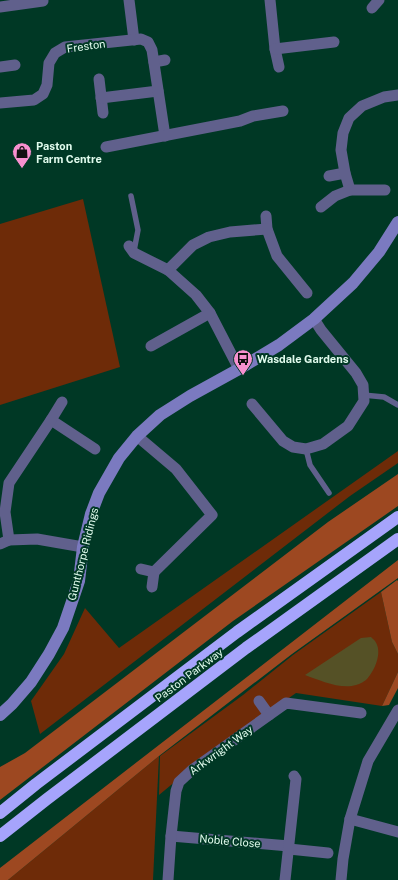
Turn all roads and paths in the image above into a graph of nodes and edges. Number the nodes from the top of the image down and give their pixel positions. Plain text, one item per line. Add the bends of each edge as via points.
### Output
1 (129, 0) edge
2 (270, 0) edge
3 (43, 1) dead end
4 (0, 7) edge
5 (134, 40) junction
6 (334, 42) dead end
7 (275, 48) junction
8 (165, 60) dead end
9 (154, 62) junction
10 (15, 66) dead end
11 (0, 67) edge
12 (279, 67) dead end
13 (99, 79) dead end
14 (158, 91) junction
15 (398, 95) edge
16 (101, 98) junction
17 (0, 103) edge
18 (283, 111) dead end
19 (103, 113) dead end
20 (165, 136) junction
21 (106, 147) dead end
22 (345, 173) junction
23 (329, 176) dead end
24 (350, 190) junction
25 (385, 190) dead end
26 (130, 196) dead end
27 (321, 207) dead end
28 (266, 216) dead end
29 (398, 222) edge
30 (267, 229) junction
31 (131, 250) joint
32 (168, 270) junction
33 (307, 293) dead end
34 (210, 313) junction
35 (314, 319) junction
36 (151, 346) dead end
37 (239, 369) junction
38 (363, 395) junction
39 (62, 402) dead end
40 (252, 404) dead end
41 (398, 405) edge
42 (51, 420) junction
43 (137, 436) junction
44 (306, 449) junction
45 (95, 450) dead end
46 (4, 482) edge
47 (330, 493) dead end
48 (398, 517) edge
49 (398, 539) edge
50 (4, 542) edge
51 (83, 547) junction
52 (141, 569) dead end
53 (154, 572) junction
54 (152, 587) dead end
55 (258, 701) dead end
56 (398, 710) edge
57 (361, 713) dead end
58 (0, 715) edge
59 (269, 715) junction
60 (294, 776) dead end
61 (0, 813) edge
62 (350, 819) junction
63 (398, 832) edge
64 (0, 836) edge
65 (171, 836) junction
66 (289, 847) junction
67 (328, 853) dead end
68 (168, 880) edge
69 (285, 880) edge
70 (341, 880) edge

1 - 5 street
2 - 7 street
3 - 4 street
5 - 9 street, Freston via 148,42
5 - 17 street, Freston via 65,47 55,53 49,63 47,85 43,94 34,100
6 - 7 street
7 - 12 street
8 - 9 street
9 - 14 street, Freston
10 - 11 street
13 - 16 street
14 - 16 street
14 - 20 street, Freston
15 - 22 street via 384,97 362,106 349,118 343,133 341,150
16 - 19 street
18 - 20 street
20 - 21 street
22 - 23 street
22 - 24 street
24 - 25 street
24 - 27 street via 335,196
26 - 31 lane via 138,230
28 - 30 street
29 - 35 street, Gunthorpe Ridings via 353,283
30 - 32 street via 230,232 209,237 193,245
30 - 33 street via 277,256
31 - 32 street
32 - 34 street via 196,294
34 - 36 street
34 - 37 street
35 - 37 street, Gunthorpe Ridings via 279,345
35 - 38 street via 356,373 363,385
37 - 43 street, Gunthorpe Ridings via 166,411
38 - 41 lane via 384,397
38 - 44 street via 364,401 348,426 323,444
39 - 42 street
40 - 44 street via 283,441 293,447
42 - 45 street
42 - 46 street
43 - 51 street, Gunthorpe Ridings via 119,458 99,493
43 - 53 street via 176,469 212,515
44 - 47 lane via 310,465
46 - 50 street
48 - 61 highway, Paston Parkway via 237,632
49 - 64 highway, Paston Parkway via 246,648
50 - 51 street via 36,538
51 - 58 street, Gunthorpe Ridings via 78,581 63,628 30,682
52 - 53 street
53 - 54 street
55 - 59 street
56 - 62 street via 368,761
57 - 59 street, Arkwright Way via 286,703
59 - 65 street, Arkwright Way via 179,782
60 - 66 street via 296,779
62 - 63 street
62 - 70 street
65 - 66 street, Noble Close
65 - 68 street, Arkwright Way
66 - 67 street, Noble Close
66 - 69 street

